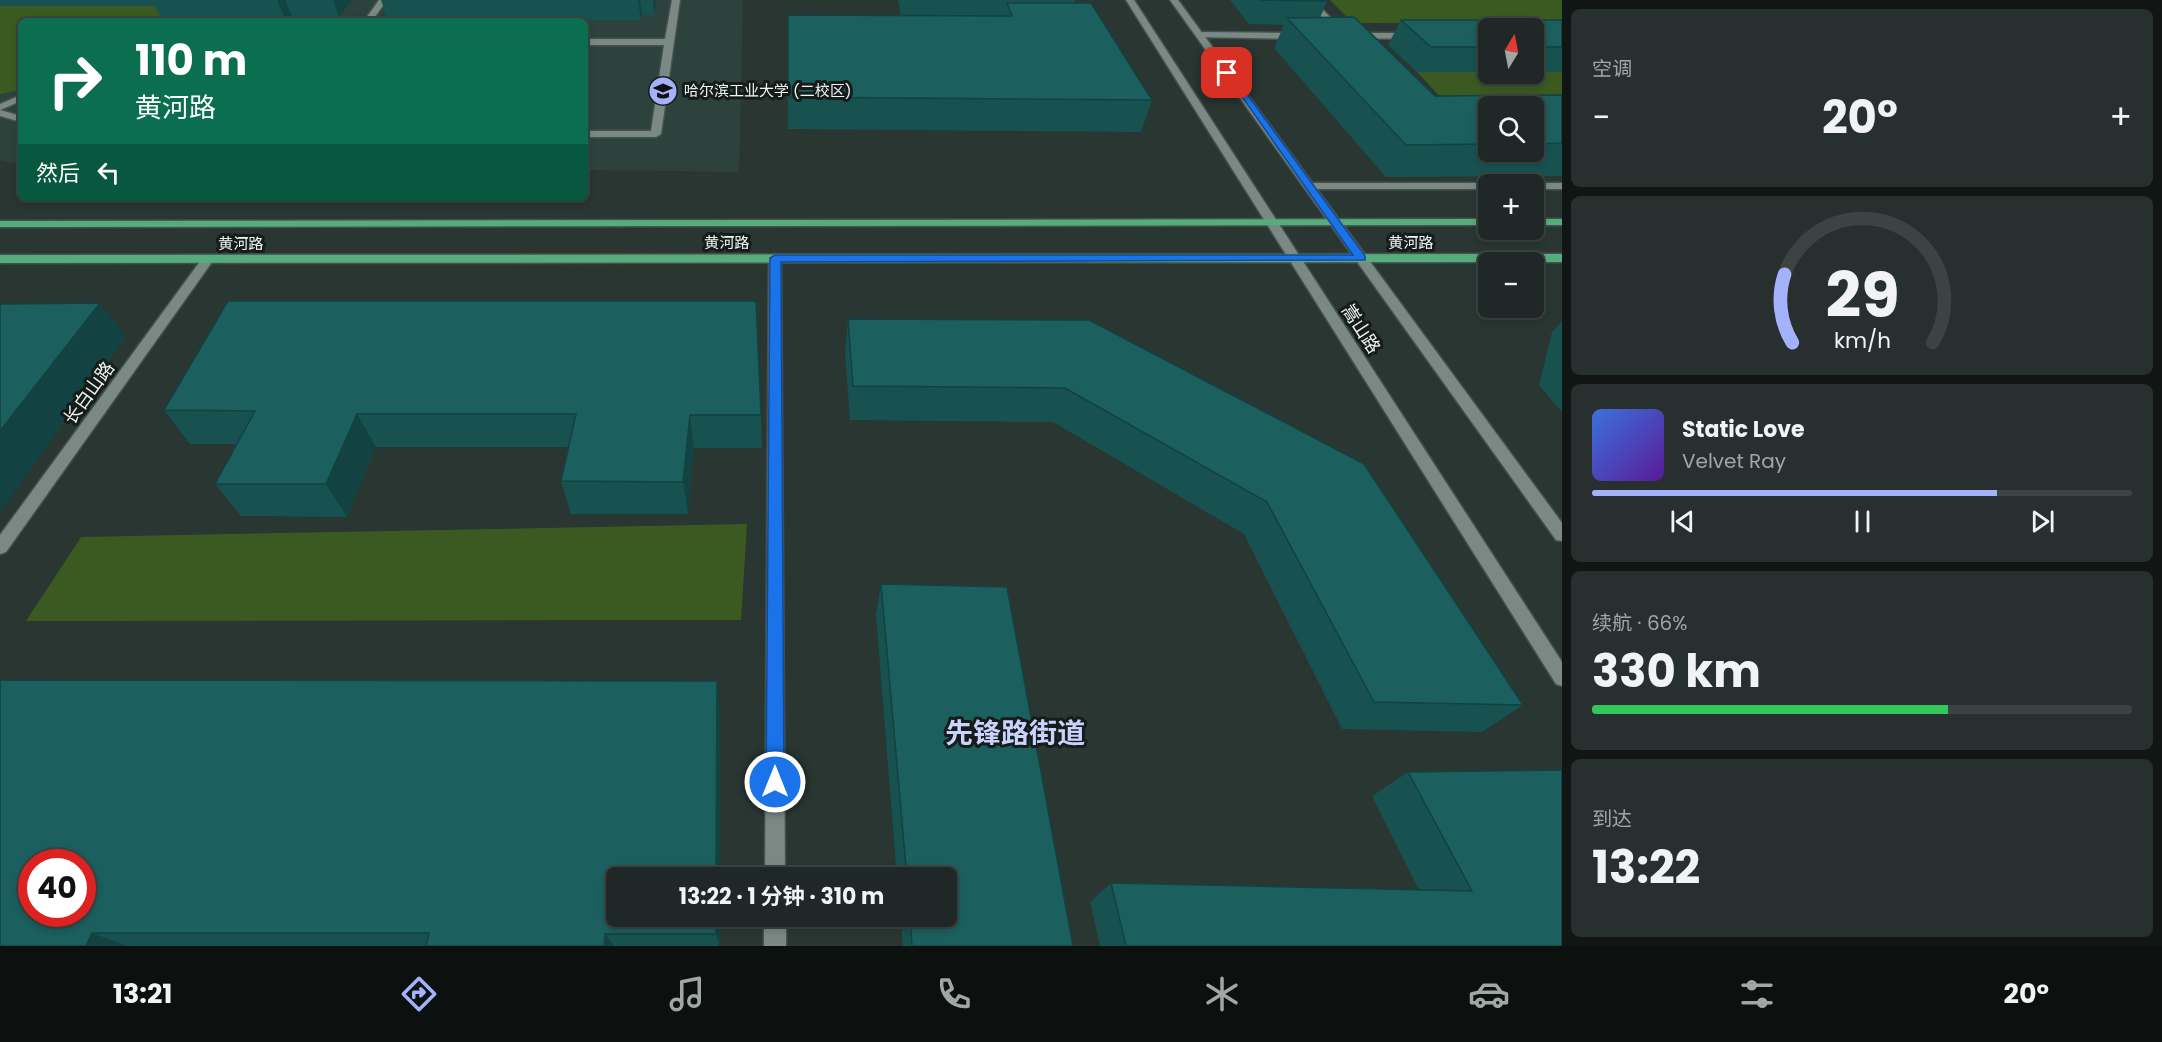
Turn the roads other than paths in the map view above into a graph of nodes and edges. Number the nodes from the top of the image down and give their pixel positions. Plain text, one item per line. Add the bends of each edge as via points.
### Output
1 (383, 0) edge
2 (676, 0) edge
3 (1130, 0) edge
4 (1174, 0) edge
5 (1309, 0) edge
6 (370, 18) edge
7 (1200, 35) junction
8 (1307, 36) edge
9 (1331, 36) edge
10 (1343, 36) junction
11 (1421, 36) edge
12 (669, 42) junction
13 (588, 43) edge
14 (1351, 44) edge
15 (18, 99) edge
16 (0, 107) edge
17 (0, 113) edge
18 (18, 117) edge
19 (588, 134) edge
20 (1309, 186) junction
21 (1478, 186) edge
22 (1544, 186) edge
23 (1562, 186) edge
24 (1478, 222) edge
25 (1544, 222) edge
26 (1562, 222) edge
27 (1272, 223) junction
28 (1336, 223) junction
29 (0, 224) edge
30 (775, 258) junction
31 (1294, 258) junction
32 (1361, 258) junction
33 (1562, 258) edge
34 (0, 259) edge
35 (208, 259) junction
36 (1562, 535) edge
37 (0, 547) edge
38 (1562, 678) edge
39 (775, 867) edge
40 (775, 927) edge
41 (775, 946) edge

1 - 6 main road
2 - 12 main road
3 - 27 main road, 嵩山路
4 - 7 main road
5 - 10 main road
7 - 8 main road
7 - 20 main road
9 - 10 main road
10 - 11 main road
10 - 14 main road
12 - 13 main road
12 - 19 main road via 656,134
15 - 16 main road
17 - 18 main road
20 - 21 main road
20 - 28 main road
22 - 23 main road
24 - 28 main road, 黄河路
25 - 26 main road
27 - 28 main road, 黄河路
27 - 29 main road, 黄河路
27 - 31 main road, 嵩山路
28 - 32 main road
30 - 31 main road, 黄河路
30 - 35 main road, 黄河路
30 - 39 main road
31 - 32 main road, 黄河路
31 - 38 main road, 嵩山路
32 - 33 main road, 黄河路
32 - 36 main road
34 - 35 main road, 黄河路
35 - 37 main road, 长白山路
40 - 41 main road

